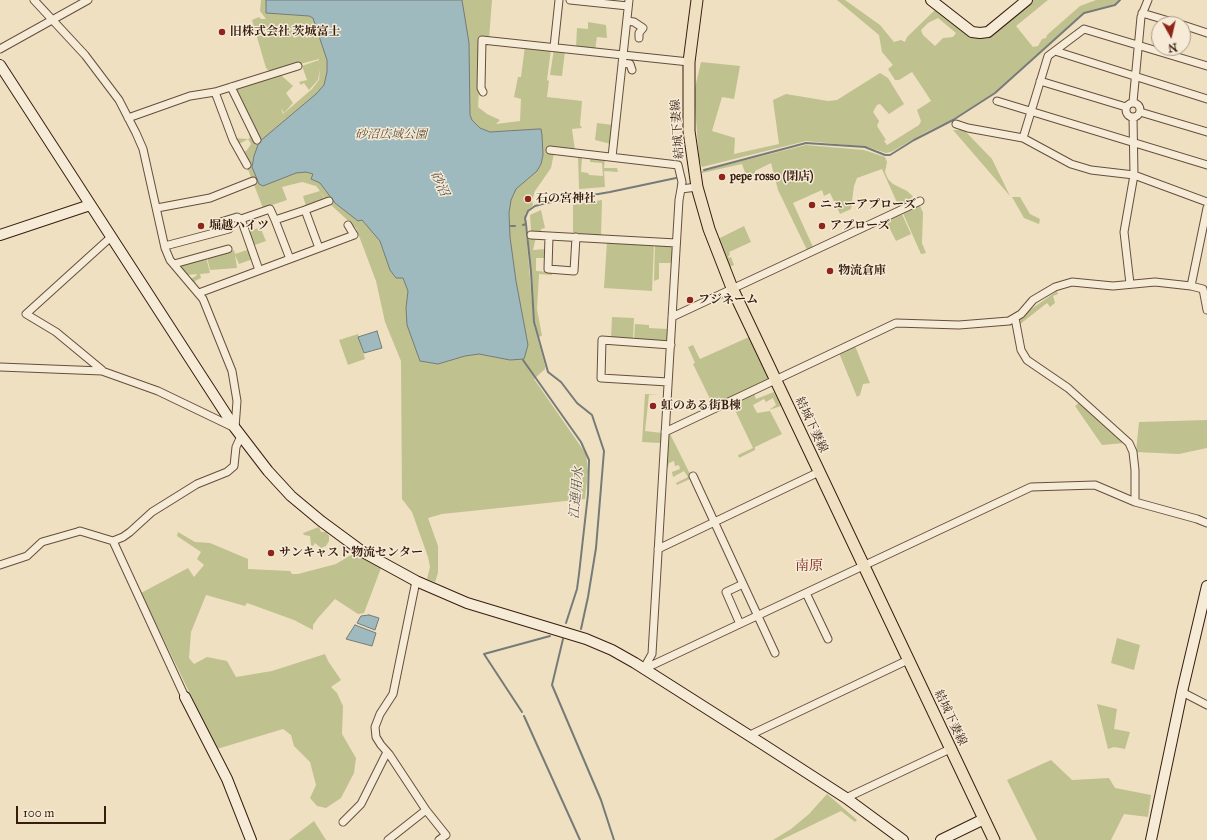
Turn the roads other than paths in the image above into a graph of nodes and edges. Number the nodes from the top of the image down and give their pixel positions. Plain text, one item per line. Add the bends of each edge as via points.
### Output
1 (34, 0) edge
2 (86, 0) edge
3 (559, 0) edge
4 (570, 0) edge
5 (698, 0) edge
6 (931, 0) edge
7 (1027, 0) edge
8 (1148, 0) edge
9 (628, 3) edge
10 (1142, 12) junction
11 (1154, 16) edge
12 (53, 19) junction
13 (627, 21) junction
14 (1191, 28) edge
15 (1207, 33) edge
16 (639, 38) dead end
17 (1139, 45) junction
18 (554, 47) junction
19 (0, 49) edge
20 (1055, 51) junction
21 (623, 54) junction
22 (689, 62) junction
23 (622, 63) junction
24 (0, 65) edge
25 (298, 66) dead end
26 (1207, 66) edge
27 (632, 70) dead end
28 (1136, 77) junction
29 (1040, 81) junction
30 (231, 87) junction
31 (214, 92) junction
32 (483, 92) dead end
33 (1207, 99) edge
34 (997, 101) dead end
35 (1133, 102) junction
36 (1126, 107) junction
37 (1031, 111) junction
38 (1140, 112) junction
39 (1133, 117) junction
40 (128, 118) junction
41 (956, 124) dead end
42 (1207, 132) edge
43 (1023, 138) junction
44 (257, 140) dead end
45 (1134, 142) junction
46 (550, 150) dead end
47 (612, 157) junction
48 (247, 164) dead end
49 (1207, 165) edge
50 (1134, 176) junction
51 (253, 181) dead end
52 (697, 187) junction
53 (681, 189) junction
54 (329, 201) dead end
55 (920, 201) dead end
56 (1207, 202) edge
57 (90, 205) junction
58 (156, 208) junction
59 (1207, 208) edge
60 (305, 210) junction
61 (241, 219) junction
62 (275, 220) junction
63 (348, 224) dead end
64 (229, 229) dead end
65 (216, 232) junction
66 (0, 235) edge
67 (532, 235) dead end
68 (549, 236) junction
69 (111, 237) junction
70 (576, 238) junction
71 (676, 243) junction
72 (165, 246) junction
73 (320, 248) junction
74 (228, 249) dead end
75 (290, 259) junction
76 (174, 264) junction
77 (260, 270) junction
78 (1130, 284) junction
79 (1191, 286) junction
80 (732, 288) junction
81 (199, 293) junction
82 (1207, 310) edge
83 (672, 317) junction
84 (1014, 318) junction
85 (670, 345) junction
86 (0, 367) edge
87 (102, 370) junction
88 (776, 380) junction
89 (668, 382) junction
90 (238, 432) junction
91 (665, 432) junction
92 (819, 472) junction
93 (692, 476) dead end
94 (1135, 502) junction
95 (715, 522) junction
96 (1207, 523) edge
97 (113, 541) junction
98 (658, 549) junction
99 (0, 565) edge
100 (864, 566) junction
101 (416, 581) junction
102 (743, 584) junction
103 (1207, 586) edge
104 (806, 593) junction
105 (758, 616) junction
106 (740, 624) junction
107 (828, 639) dead end
108 (775, 654) dead end
109 (908, 660) junction
110 (644, 669) junction
111 (1182, 692) junction
112 (185, 697) joint
113 (1207, 705) edge
114 (750, 735) junction
115 (950, 748) junction
116 (387, 752) junction
117 (846, 798) junction
118 (426, 810) junction
119 (984, 819) junction
120 (343, 822) dead end
121 (447, 838) edge
122 (251, 840) edge
123 (388, 840) edge
124 (439, 840) edge
125 (904, 840) edge
126 (941, 840) edge
127 (994, 840) edge
128 (1151, 840) edge

1 - 12 street
2 - 12 street
3 - 18 street
4 - 9 street
5 - 22 main road, 結城下妻線
6 - 7 street via 972,32 980,33 988,32
8 - 10 street
9 - 13 street
10 - 11 street
10 - 17 street
12 - 19 street
12 - 40 street via 85,55 119,100
13 - 16 street via 643,28
13 - 21 street
14 - 15 street
17 - 20 street via 1084,29
17 - 26 street
17 - 28 street
18 - 21 street
18 - 32 street via 482,40
20 - 28 street
20 - 29 street via 1048,56
21 - 22 street
21 - 23 street
22 - 52 main road, 結城下妻線 via 689,131
23 - 27 street via 630,64
23 - 47 street
24 - 57 street
25 - 30 street
28 - 33 street
28 - 35 street
29 - 36 street
29 - 37 street
30 - 31 street
30 - 44 street
31 - 40 street via 190,96
31 - 48 street via 233,140
34 - 37 street
35 - 36 street
35 - 38 street via 1139,106
36 - 39 street via 1127,114
37 - 43 street
37 - 45 street
38 - 39 street
38 - 42 street
39 - 45 street
40 - 58 street via 143,149
41 - 43 street
43 - 50 street via 1071,164 1091,170
45 - 49 street
45 - 50 street
46 - 47 street
47 - 53 street via 678,165
50 - 56 street
50 - 78 street via 1124,232
51 - 58 street via 210,198
52 - 53 street
52 - 80 main road, 結城下妻線 via 709,230
53 - 71 street
54 - 60 street
55 - 80 street
57 - 66 street
57 - 69 street
58 - 72 street
59 - 79 street
60 - 62 street
60 - 73 street
61 - 62 street via 270,209
61 - 65 street via 237,217 214,224
61 - 77 street
62 - 75 street
63 - 73 street via 356,234
64 - 65 street
65 - 72 street
67 - 68 street
68 - 70 street
68 - 70 street via 548,269 574,271
69 - 87 street via 26,314 56,332
69 - 90 street
70 - 71 street
71 - 83 street
72 - 76 street
73 - 75 street
74 - 76 street
75 - 77 street
76 - 81 street
77 - 81 street
78 - 79 street via 1155,282
78 - 84 street via 1113,286 1072,282 1055,287 1033,300
79 - 82 street via 1203,290
80 - 83 street
80 - 88 main road, 結城下妻線
81 - 90 street via 232,371 237,401
83 - 85 street
84 - 88 street via 1009,321 959,325 896,323
84 - 94 street via 1021,350 1027,360 1068,388 1129,443 1135,470
85 - 89 street
85 - 89 street via 602,340 601,378
86 - 87 street
87 - 90 street via 158,391
88 - 91 street
88 - 92 main road, 結城下妻線
89 - 91 street
90 - 97 street via 234,466 227,472 197,484 152,512 130,532
90 - 101 street via 291,496 363,552
91 - 98 street
92 - 95 street
92 - 100 main road, 結城下妻線
93 - 95 street
94 - 96 street
94 - 100 street via 1094,486 1031,487
95 - 98 street
95 - 102 street
97 - 99 street via 80,531 42,542 27,556
97 - 112 street
98 - 110 street via 652,654
100 - 104 street
100 - 109 main road, 結城下妻線
101 - 110 street via 467,603 586,639 612,650
101 - 116 street via 393,694 375,727 376,737
102 - 105 street
102 - 106 street via 726,592
103 - 111 street
104 - 105 street
104 - 107 street
105 - 106 street
105 - 108 street
106 - 110 street
109 - 114 street
109 - 115 main road, 結城下妻線
110 - 114 street
111 - 113 street
111 - 128 street
112 - 122 street via 227,779
114 - 117 street
115 - 117 street
115 - 119 main road, 結城下妻線
116 - 118 street
116 - 120 street via 365,798
117 - 125 street
118 - 121 street
118 - 123 street
119 - 126 street
119 - 127 main road, 結城下妻線
121 - 124 street

